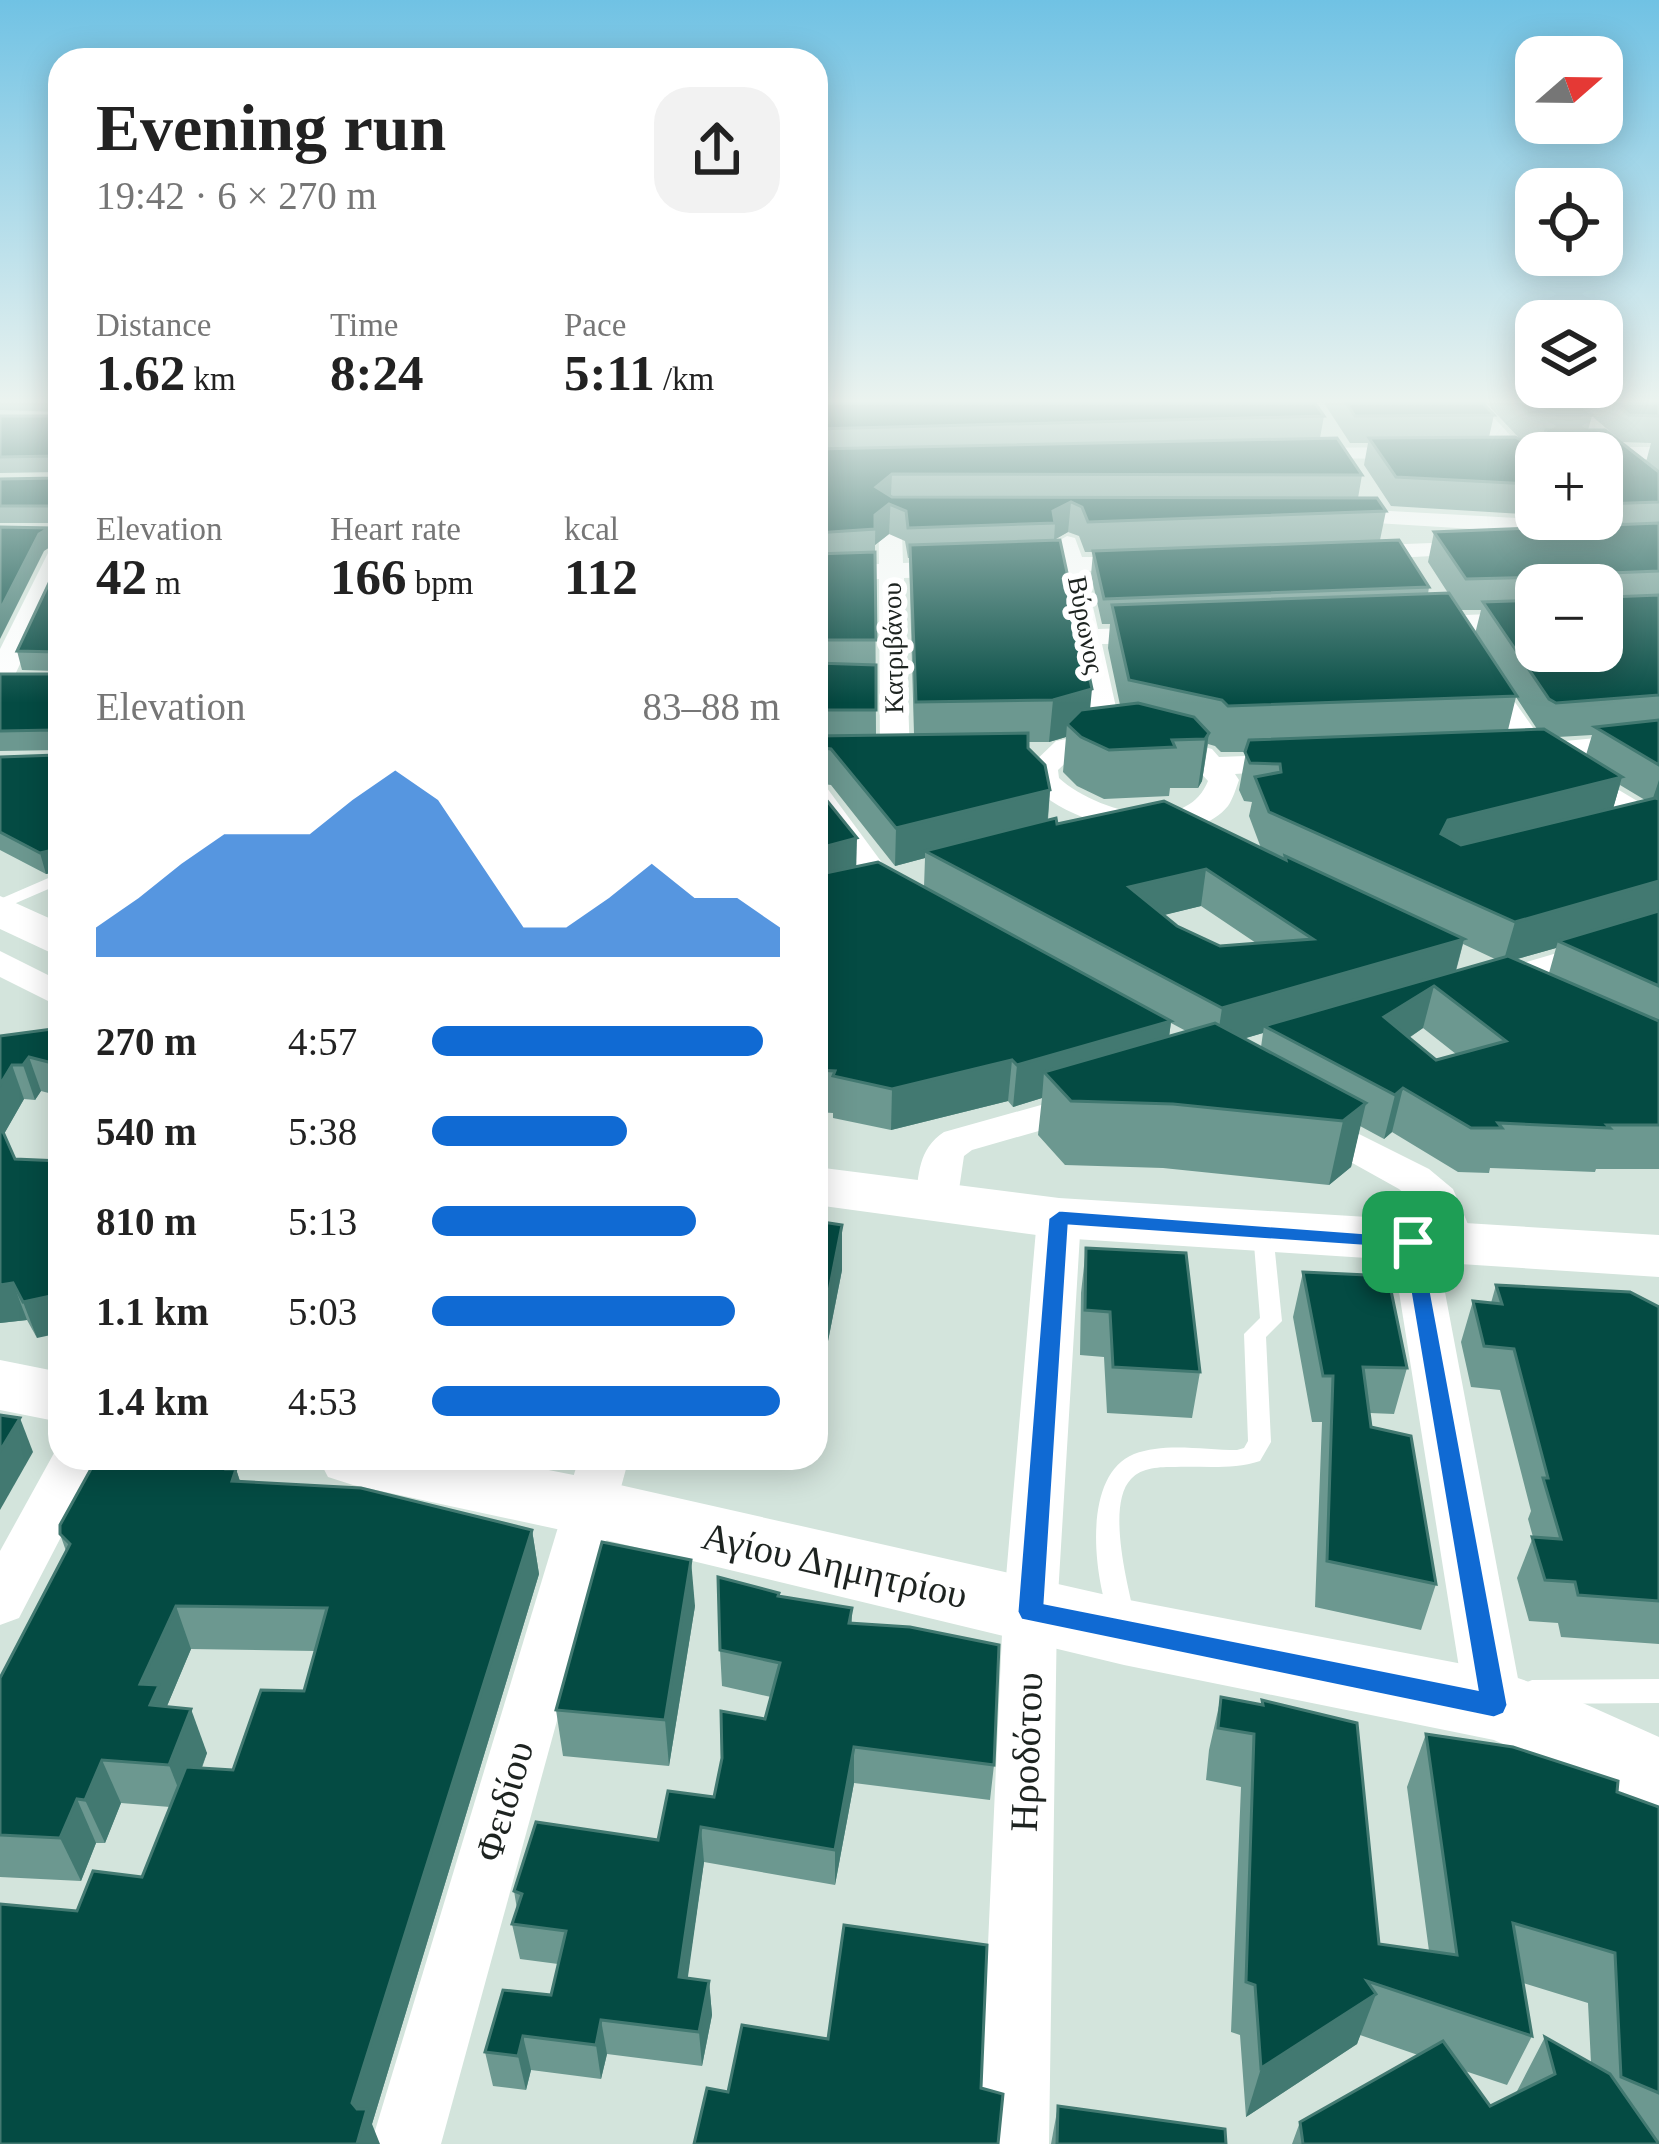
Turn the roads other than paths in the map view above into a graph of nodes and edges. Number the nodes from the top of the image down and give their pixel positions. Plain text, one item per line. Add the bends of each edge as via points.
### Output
1 (898, 503) edge
2 (1373, 503) edge
3 (1060, 515) edge
4 (1310, 515) edge
5 (1381, 516) junction
6 (1515, 520) edge
7 (1623, 523) edge
8 (1659, 524) edge
9 (1659, 542) edge
10 (1331, 554) edge
11 (1167, 560) edge
12 (1407, 560) junction
13 (1073, 564) junction
14 (892, 572) junction
15 (828, 574) edge
16 (41, 590) edge
17 (1515, 624) edge
18 (1379, 626) edge
19 (1198, 633) edge
20 (1454, 634) junction
21 (1088, 638) junction
22 (0, 680) edge
23 (29, 682) edge
24 (1108, 737) junction
25 (1659, 741) edge
26 (1536, 753) junction
27 (1052, 755) junction
28 (1492, 755) edge
29 (1004, 756) edge
30 (855, 758) edge
31 (1331, 761) edge
32 (1216, 766) junction
33 (828, 817) edge
34 (1126, 821) junction
35 (1162, 821) junction
36 (1653, 824) edge
37 (1604, 832) edge
38 (1061, 838) edge
39 (1205, 841) edge
40 (48, 884) edge
41 (929, 891) edge
42 (0, 907) edge
43 (1659, 933) edge
44 (48, 935) edge
45 (0, 962) edge
46 (1458, 978) edge
47 (1501, 981) junction
48 (48, 989) edge
49 (1540, 1000) edge
50 (1128, 1092) edge
51 (1273, 1102) edge
52 (828, 1188) edge
53 (936, 1203) junction
54 (1059, 1218) junction
55 (1263, 1232) junction
56 (1433, 1243) junction
57 (1659, 1256) edge
58 (0, 1385) edge
59 (48, 1395) edge
60 (71, 1470) edge
61 (470, 1470) edge
62 (597, 1483) edge
63 (0, 1602) edge
64 (1030, 1612) junction
65 (1124, 1632) junction
66 (1659, 1691) edge
67 (1494, 1705) junction
68 (1659, 1777) edge
69 (406, 2144) edge
70 (1014, 2144) edge

1 - 14 street, Κατριβάνου
2 - 5 street
3 - 13 street, Βύρωνος
4 - 5 street
5 - 6 street
5 - 12 street
7 - 8 street
9 - 12 street
10 - 12 street
11 - 13 street
13 - 14 street
13 - 21 street, Βύρωνος
14 - 15 street
14 - 30 street, Κατριβάνου via 884,687 906,757
16 - 22 street
17 - 20 street
18 - 20 street
19 - 21 street
20 - 26 street
21 - 24 street, Βύρωνος
22 - 23 street
24 - 27 street
24 - 32 street via 1158,740
25 - 26 street
26 - 28 street
26 - 36 street
27 - 29 street
27 - 34 street via 1043,768 1054,794
31 - 32 street
32 - 35 street via 1223,794 1211,806
33 - 41 street via 869,890
34 - 35 street
34 - 38 street
35 - 39 street
36 - 37 street
40 - 42 lane
42 - 44 main road
43 - 47 street
45 - 48 street
46 - 47 street
47 - 49 street
50 - 53 street via 958,1141 944,1150
51 - 56 street via 1438,1199
52 - 53 main road
53 - 54 main road
54 - 55 main road
54 - 64 street, Ηροδότου
55 - 56 main road
55 - 65 lane via 1271,1321 1255,1334 1260,1442 1237,1459 1141,1461 1122,1472 1108,1518
56 - 57 main road
56 - 67 street
58 - 59 main road
60 - 63 street
61 - 62 main road, Αγίου Δημητρίου
62 - 64 main road, Αγίου Δημητρίου
62 - 69 street, Φειδίου
64 - 65 main road, Αγίου Δημητρίου
64 - 70 street, Ηροδότου
65 - 67 main road, Αγίου Δημητρίου
66 - 67 lane via 1526,1693
67 - 68 main road, Αγίου Δημητρίου

